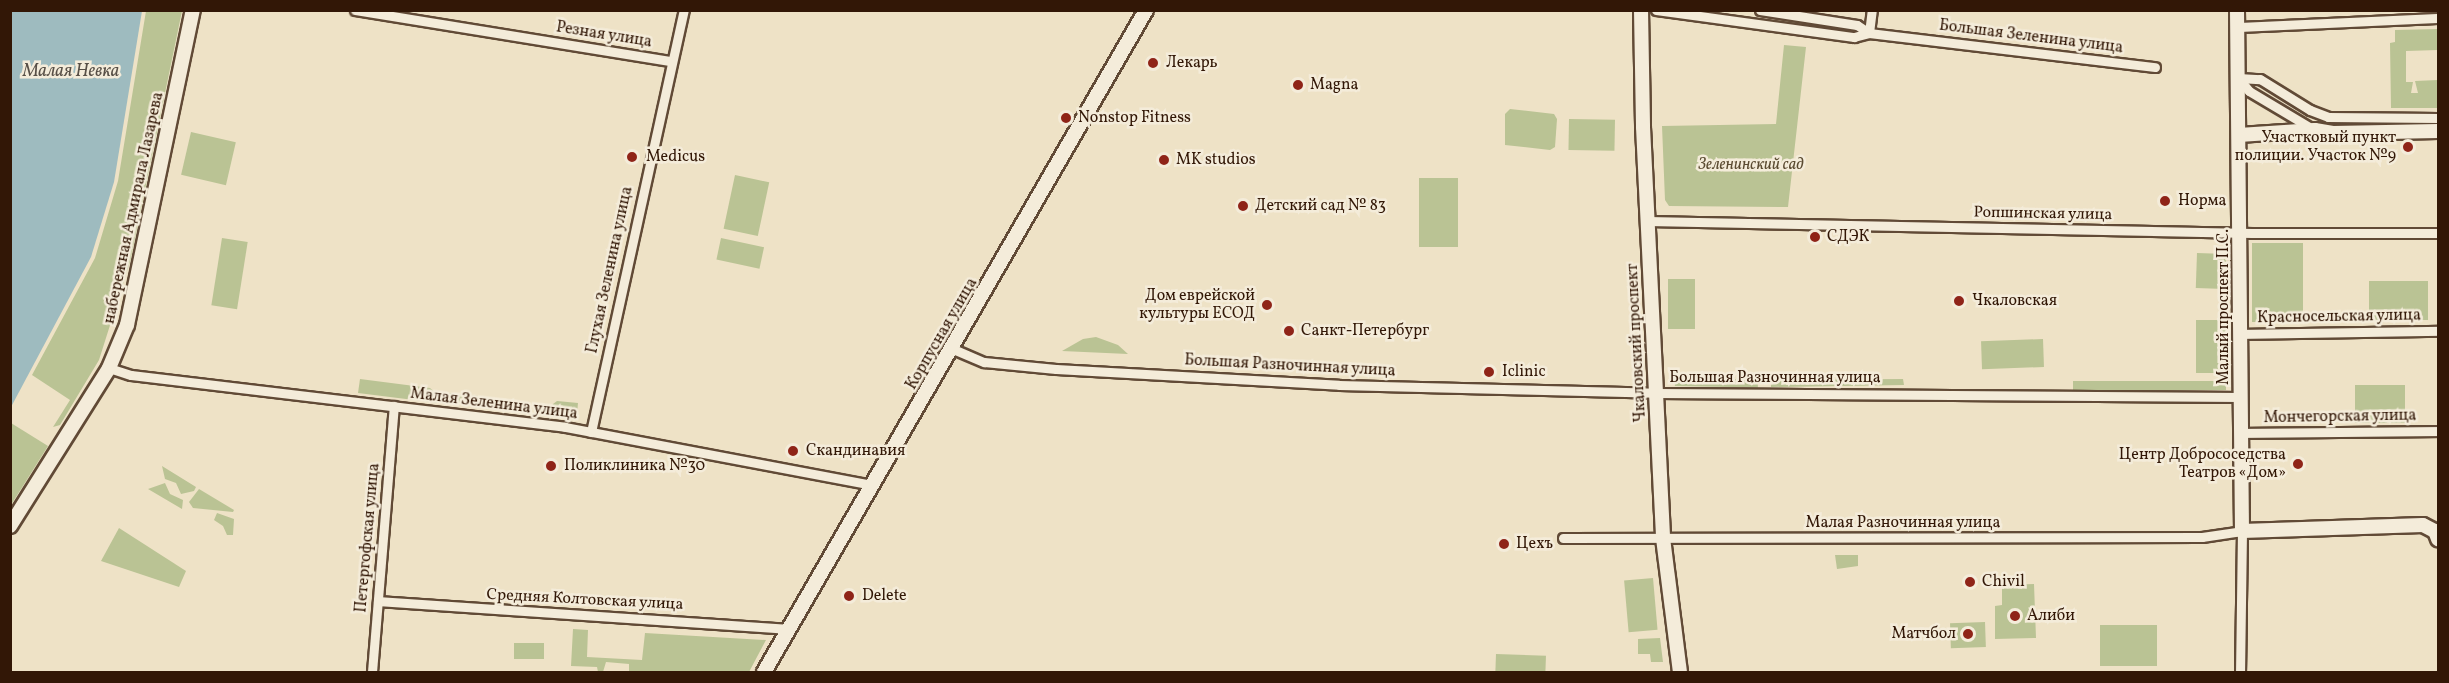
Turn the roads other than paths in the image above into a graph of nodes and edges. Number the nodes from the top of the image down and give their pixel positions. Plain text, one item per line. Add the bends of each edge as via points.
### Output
1 (193, 10) edge
2 (355, 10) edge
3 (684, 10) edge
4 (1146, 10) edge
5 (1641, 10) edge
6 (1656, 10) edge
7 (1760, 10) edge
8 (1872, 10) edge
9 (2237, 10) edge
10 (2439, 18) edge
11 (2238, 27) junction
12 (1869, 33) junction
13 (670, 61) junction
14 (2154, 67) dead end
15 (2238, 78) junction
16 (2439, 118) edge
17 (2315, 130) junction
18 (2439, 130) edge
19 (2239, 135) junction
20 (1647, 221) junction
21 (2240, 233) junction
22 (2439, 233) edge
23 (2439, 331) edge
24 (2241, 334) junction
25 (952, 349) junction
26 (109, 368) junction
27 (1656, 393) junction
28 (2241, 397) junction
29 (394, 406) junction
30 (2439, 431) edge
31 (591, 432) junction
32 (2241, 433) junction
33 (873, 485) junction
34 (10, 526) edge
35 (2242, 531) junction
36 (1563, 538) dead end
37 (1663, 538) junction
38 (2439, 539) edge
39 (378, 601) junction
40 (789, 629) junction
41 (372, 672) edge
42 (764, 672) edge
43 (1680, 672) edge
44 (2240, 672) edge

1 - 26 street, набережная Адмирала Лазарева via 142,262 127,325
2 - 13 street, Резная улица
3 - 13 street, Глухая Зеленина улица
4 - 25 street, Корпусная улица
5 - 20 street, Чкаловский проспект
6 - 12 street, Большая Зеленина улица via 1854,37
7 - 12 street, Большая Зеленина улица via 1857,25
8 - 12 street
9 - 11 street, Малый проспект П.С.
10 - 11 street
11 - 15 street, Малый проспект П.С.
12 - 14 street, Большая Зеленина улица
13 - 31 street, Глухая Зеленина улица
15 - 16 street via 2260,79 2302,106 2328,117
15 - 17 street via 2260,98
15 - 19 street, Малый проспект П.С.
17 - 18 street
17 - 19 street
19 - 21 street, Малый проспект П.С.
20 - 21 street, Ропшинская улица
20 - 27 street, Чкаловский проспект
21 - 22 street, Ропшинская улица
21 - 24 street, Малый проспект П.С.
23 - 24 street, Красносельская улица
24 - 28 street, Малый проспект П.С.
25 - 27 street, Большая Разночинная улица via 984,362 1183,377
25 - 33 street, Корпусная улица
26 - 29 street, Малая Зеленина улица via 131,375
26 - 34 street, набережная Адмирала Лазарева
27 - 28 street, Большая Разночинная улица
27 - 37 street, Чкаловский проспект
28 - 32 street, Малый проспект П.С.
29 - 31 street, Малая Зеленина улица
29 - 39 street, Петергофская улица
30 - 32 street, Мончегорская улица
31 - 33 street, Малая Зеленина улица
32 - 35 street, Малый проспект П.С.
33 - 40 street, Корпусная улица
35 - 37 street, Малая Разночинная улица via 2202,537
35 - 38 street via 2423,525 2435,531
35 - 44 street, Малый проспект П.С.
36 - 37 street, Малая Разночинная улица
37 - 43 street, Чкаловский проспект
39 - 40 street, Средняя Колтовская улица
39 - 41 street, Петергофская улица
40 - 42 street, Корпусная улица

